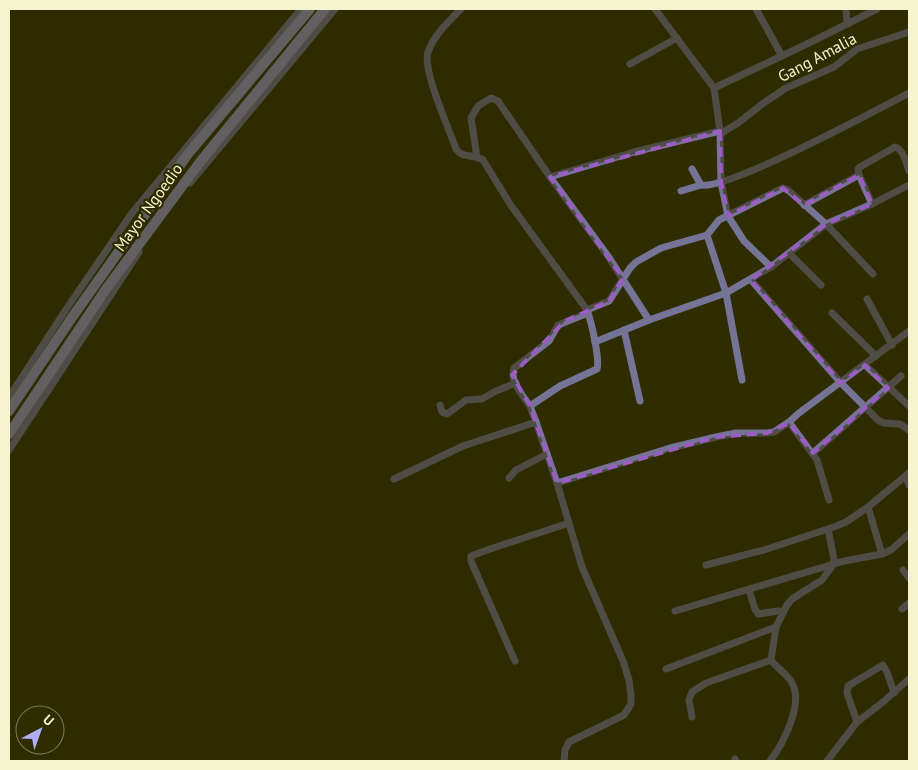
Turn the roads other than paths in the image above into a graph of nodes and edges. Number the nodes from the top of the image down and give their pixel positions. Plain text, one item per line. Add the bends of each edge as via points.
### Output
1 (301, 9) edge
2 (310, 9) edge
3 (325, 9) edge
4 (335, 9) edge
5 (461, 9) edge
6 (656, 9) edge
7 (756, 9) edge
8 (846, 9) edge
9 (877, 9) edge
10 (847, 24) junction
11 (909, 32) edge
12 (677, 38) junction
13 (782, 56) junction
14 (630, 64) dead end
15 (714, 88) junction
16 (909, 93) edge
17 (720, 132) junction
18 (478, 157) junction
19 (692, 169) dead end
20 (909, 171) edge
21 (859, 175) junction
22 (550, 177) junction
23 (721, 182) junction
24 (701, 185) junction
25 (909, 185) edge
26 (681, 191) dead end
27 (872, 204) junction
28 (804, 205) junction
29 (728, 216) junction
30 (826, 224) junction
31 (707, 235) junction
32 (790, 254) junction
33 (771, 267) junction
34 (873, 274) dead end
35 (622, 278) junction
36 (751, 280) junction
37 (821, 285) dead end
38 (726, 293) junction
39 (867, 299) dead end
40 (588, 311) junction
41 (832, 313) dead end
42 (649, 320) junction
43 (624, 330) junction
44 (909, 331) edge
45 (594, 342) junction
46 (892, 345) junction
47 (876, 356) junction
48 (865, 365) junction
49 (902, 376) dead end
50 (742, 380) dead end
51 (516, 383) junction
52 (841, 383) junction
53 (888, 388) junction
54 (9, 397) edge
55 (640, 401) dead end
56 (440, 405) dead end
57 (530, 406) junction
58 (909, 406) edge
59 (866, 407) junction
60 (9, 411) edge
61 (536, 422) junction
62 (789, 422) junction
63 (908, 428) edge
64 (9, 434) edge
65 (9, 450) edge
66 (813, 453) junction
67 (548, 454) junction
68 (907, 475) edge
69 (509, 478) dead end
70 (394, 479) dead end
71 (557, 483) junction
72 (909, 485) edge
73 (829, 500) dead end
74 (868, 507) junction
75 (569, 522) junction
76 (828, 529) junction
77 (909, 534) edge
78 (882, 554) junction
79 (833, 564) junction
80 (706, 565) dead end
81 (903, 570) dead end
82 (909, 578) edge
83 (749, 590) junction
84 (909, 602) edge
85 (902, 609) dead end
86 (675, 611) dead end
87 (783, 612) junction
88 (776, 628) junction
89 (771, 660) junction
90 (515, 661) dead end
91 (666, 669) dead end
92 (909, 679) edge
93 (894, 693) junction
94 (692, 717) dead end
95 (857, 722) junction
96 (564, 761) edge
97 (770, 761) edge
98 (827, 761) edge

1 - 54 street via 132,213
2 - 60 street, Mayor Ngoedio via 188,154
3 - 64 street, Mayor Ngoedio via 200,162 106,289
4 - 65 street via 157,227
5 - 18 street via 431,45 427,53 427,67 456,148 464,155
6 - 12 street
7 - 13 street
8 - 10 street
9 - 10 street
10 - 13 street
11 - 17 street, Gang Amalia via 857,49 834,67 786,88
12 - 14 street
12 - 15 street
13 - 15 street
15 - 17 street
16 - 23 street via 810,144
17 - 22 street, Gang Amalia via 634,152
17 - 23 street
18 - 22 street via 471,118 478,106 493,98
18 - 40 street
19 - 24 street
20 - 21 street via 902,153 892,147 860,167
21 - 27 street
21 - 28 street
22 - 35 street
23 - 24 street
23 - 29 street
24 - 26 street
25 - 27 street
27 - 30 street
28 - 29 street via 783,188
28 - 30 street
29 - 31 street
29 - 33 street via 744,241
30 - 32 street
30 - 34 street
31 - 35 street via 650,253
31 - 38 street
32 - 33 street
32 - 37 street
33 - 36 street
35 - 40 street via 609,300
35 - 42 street
36 - 38 street
36 - 52 street
38 - 42 street
38 - 50 street
39 - 46 street
40 - 45 street
40 - 51 street via 558,325 546,344 514,368 512,375
41 - 47 street
42 - 43 street
43 - 45 street
43 - 55 street
44 - 46 street
45 - 57 street via 597,368 560,386
46 - 47 street
47 - 48 street
48 - 52 street
48 - 53 street
49 - 53 street
51 - 56 street via 482,399 466,400 447,414 442,412
51 - 57 street
52 - 59 street
52 - 62 street
53 - 58 street
53 - 59 street
57 - 61 street
59 - 63 street via 881,422
59 - 66 street
61 - 67 street
61 - 70 street via 463,446
62 - 66 street
62 - 71 street via 768,434 736,433 716,437
66 - 73 street
67 - 69 street via 516,470
67 - 71 street
68 - 72 street
68 - 74 street
71 - 75 street
74 - 76 street via 846,522
74 - 78 street
75 - 90 street via 471,556
75 - 96 street via 582,566 623,661 631,704 624,715 569,742
76 - 79 street
76 - 80 street
77 - 78 street
78 - 79 street
79 - 83 street
79 - 87 street via 822,580 792,598
81 - 82 street
83 - 86 street
83 - 87 street via 758,614
84 - 85 street
87 - 88 street
88 - 89 street
88 - 91 street
89 - 94 street via 706,683 692,692 689,700
89 - 97 street via 793,684 795,702 787,733
92 - 93 street
93 - 95 street
93 - 95 street via 883,665 848,686 847,693
95 - 98 street

